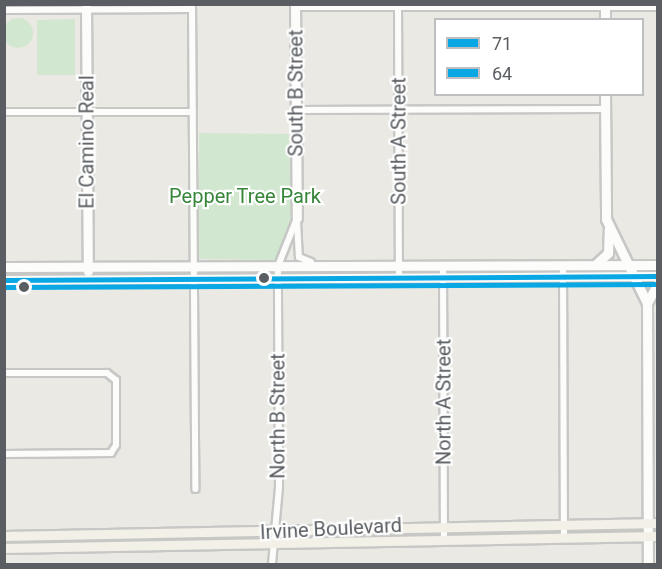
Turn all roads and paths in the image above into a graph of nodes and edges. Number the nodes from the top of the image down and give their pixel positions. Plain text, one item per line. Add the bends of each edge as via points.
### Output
1 (295, 6) edge
2 (398, 6) edge
3 (501, 6) edge
4 (605, 6) edge
5 (86, 7) edge
6 (192, 7) edge
7 (657, 7) edge
8 (4, 9) edge
9 (605, 96) edge
10 (295, 110) junction
11 (399, 110) junction
12 (606, 110) junction
13 (4, 112) edge
14 (86, 112) junction
15 (194, 112) junction
16 (297, 218) junction
17 (609, 227) junction
18 (563, 265) junction
19 (592, 265) junction
20 (630, 265) junction
21 (657, 265) edge
22 (194, 266) junction
23 (278, 266) junction
24 (336, 266) junction
25 (399, 266) junction
26 (443, 266) junction
27 (4, 267) edge
28 (88, 267) junction
29 (657, 276) edge
30 (563, 277) junction
31 (637, 277) junction
32 (399, 278) junction
33 (443, 278) junction
34 (194, 279) junction
35 (278, 279) junction
36 (4, 280) edge
37 (88, 280) junction
38 (657, 283) edge
39 (647, 303) junction
40 (4, 373) edge
41 (4, 454) edge
42 (195, 489) dead end
43 (564, 523) junction
44 (653, 523) edge
45 (444, 524) junction
46 (272, 534) junction
47 (158, 535) junction
48 (4, 536) edge
49 (653, 536) edge
50 (564, 537) junction
51 (444, 538) junction
52 (272, 546) junction
53 (158, 547) junction
54 (4, 549) edge
55 (272, 564) edge
56 (648, 564) edge

1 - 2 street
1 - 10 main road, South B Street
2 - 3 street
2 - 11 street, South A Street
3 - 4 street
4 - 7 street
5 - 6 street
5 - 8 street
5 - 14 main road, El Camino Real
6 - 15 street
9 - 12 main road
10 - 11 street
10 - 16 main road, South B Street
11 - 12 street
11 - 25 street, South A Street
12 - 17 main road
13 - 14 street
14 - 15 street
14 - 28 main road, El Camino Real
15 - 22 street
16 - 23 street, South B Street
16 - 24 street, South B Street via 299,257
17 - 19 main road via 607,256
17 - 20 main road
18 - 19 main road
18 - 26 main road
18 - 30 street
19 - 20 main road
20 - 21 main road
20 - 31 main road
22 - 23 main road
22 - 28 main road
22 - 34 street
23 - 24 main road
23 - 35 street, North B Street
24 - 25 main road
25 - 26 main road
25 - 32 street, South A Street
26 - 33 street, North A Street
27 - 28 main road
28 - 37 main road, El Camino Real
29 - 31 main road
30 - 31 main road
30 - 33 main road
30 - 43 street
31 - 39 main road
32 - 33 main road
32 - 35 main road
33 - 45 street, North A Street
34 - 35 main road
34 - 37 main road
34 - 42 street
35 - 46 street, North B Street via 279,487
36 - 37 main road
38 - 39 main road
39 - 44 main road
40 - 41 street via 107,373 116,380 115,450
43 - 44 main road, Irvine Boulevard
43 - 45 main road, Irvine Boulevard
43 - 50 street
44 - 49 main road
45 - 46 main road, Irvine Boulevard
45 - 51 street, North A Street
46 - 47 main road, Irvine Boulevard
46 - 52 street, North B Street
47 - 48 main road, Irvine Boulevard
47 - 53 main road
49 - 50 main road, Irvine Boulevard
49 - 56 main road
50 - 51 main road, Irvine Boulevard
51 - 52 main road, Irvine Boulevard
52 - 53 main road, Irvine Boulevard
52 - 55 street, North B Street
53 - 54 main road, Irvine Boulevard

